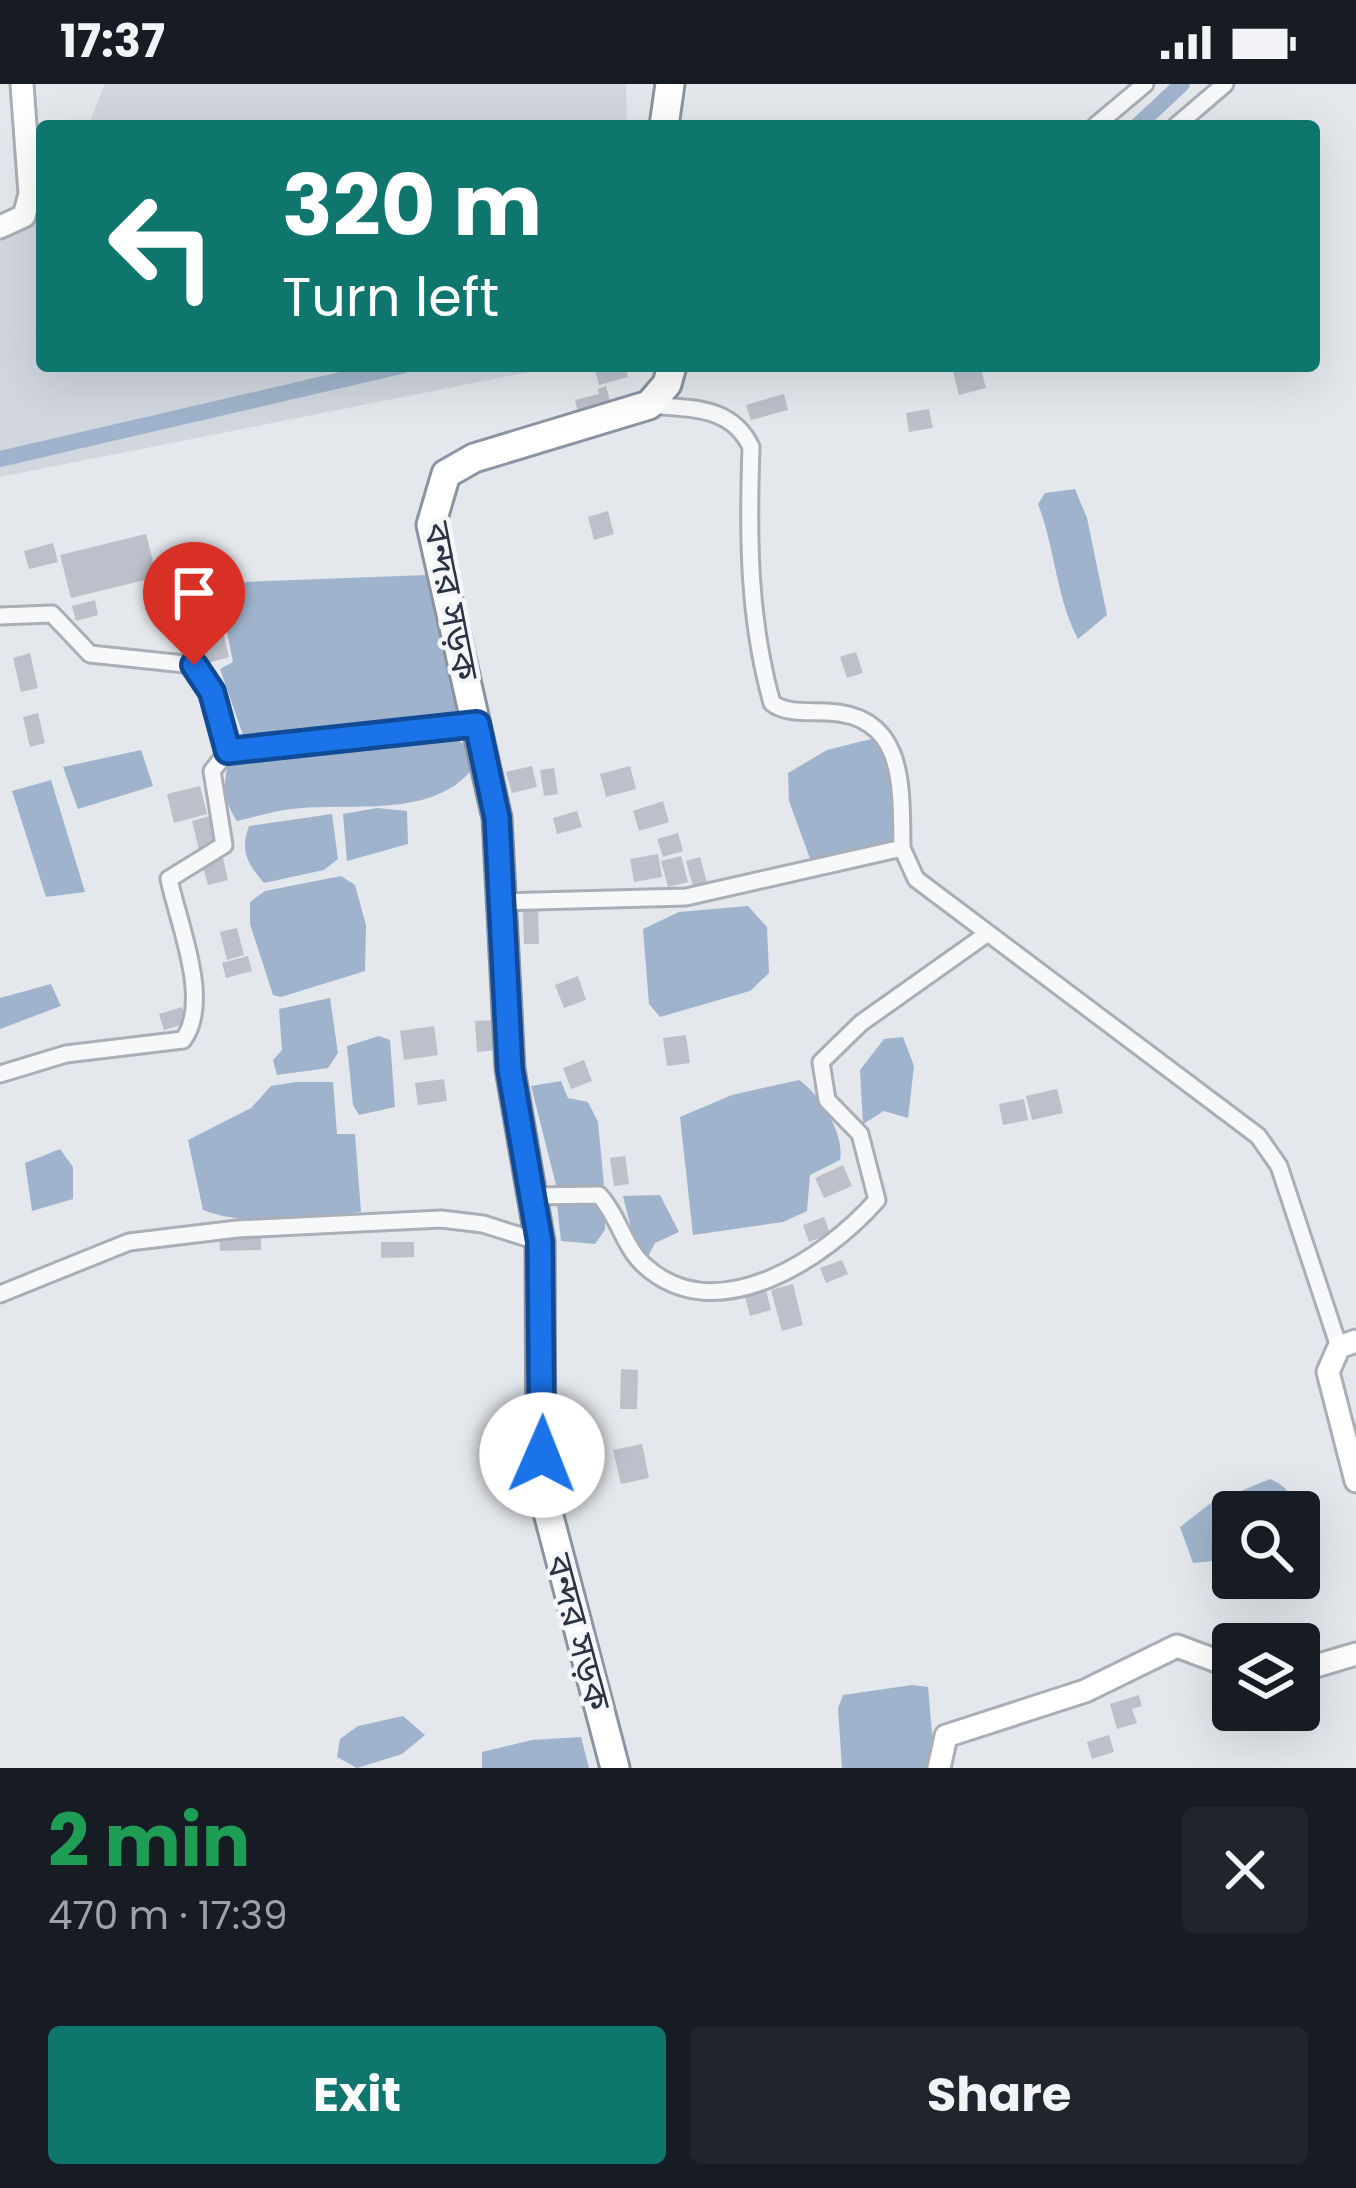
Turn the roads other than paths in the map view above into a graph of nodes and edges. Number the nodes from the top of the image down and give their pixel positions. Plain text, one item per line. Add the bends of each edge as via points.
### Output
1 (22, 84) edge
2 (670, 84) edge
3 (1145, 84) edge
4 (1225, 84) edge
5 (665, 120) edge
6 (1102, 120) edge
7 (1183, 120) edge
8 (0, 227) edge
9 (670, 372) edge
10 (649, 405) junction
11 (0, 616) edge
12 (477, 724) junction
13 (228, 751) junction
14 (902, 848) junction
15 (500, 902) junction
16 (988, 933) junction
17 (0, 1074) edge
18 (534, 1196) junction
19 (540, 1242) junction
20 (0, 1294) edge
21 (1348, 1344) edge
22 (1356, 1481) edge
23 (1356, 1654) edge
24 (1212, 1659) edge
25 (1320, 1665) edge
26 (615, 1768) edge
27 (939, 1768) edge

1 - 8 street via 30,194 24,216
2 - 5 highway
3 - 6 street
4 - 7 street
9 - 10 highway
10 - 12 highway, বন্দর সড়ক via 474,458 446,474 431,525
10 - 14 street via 717,412 743,431 751,447 752,604 772,703 855,713 889,743
11 - 13 street via 52,614 90,654 194,665 212,692
12 - 13 street
12 - 15 highway, বন্দর সড়ক via 497,818
13 - 17 street via 212,771 224,845 169,879 193,992 191,1030 183,1040 66,1054
14 - 15 street via 686,897
14 - 16 street via 916,879
15 - 18 highway, বন্দর সড়ক via 510,1069
16 - 18 street via 861,1023 821,1062 827,1100 860,1134 877,1200 808,1260 722,1294 675,1287 642,1264 599,1196
16 - 21 street via 1258,1136 1279,1166
18 - 19 highway, বন্দর সড়ক
19 - 20 street via 441,1219 259,1227 129,1242
19 - 26 highway, বন্দর সড়ক via 541,1486
21 - 22 street via 1328,1372
23 - 25 street
24 - 27 street via 1177,1646 1084,1691 946,1736

